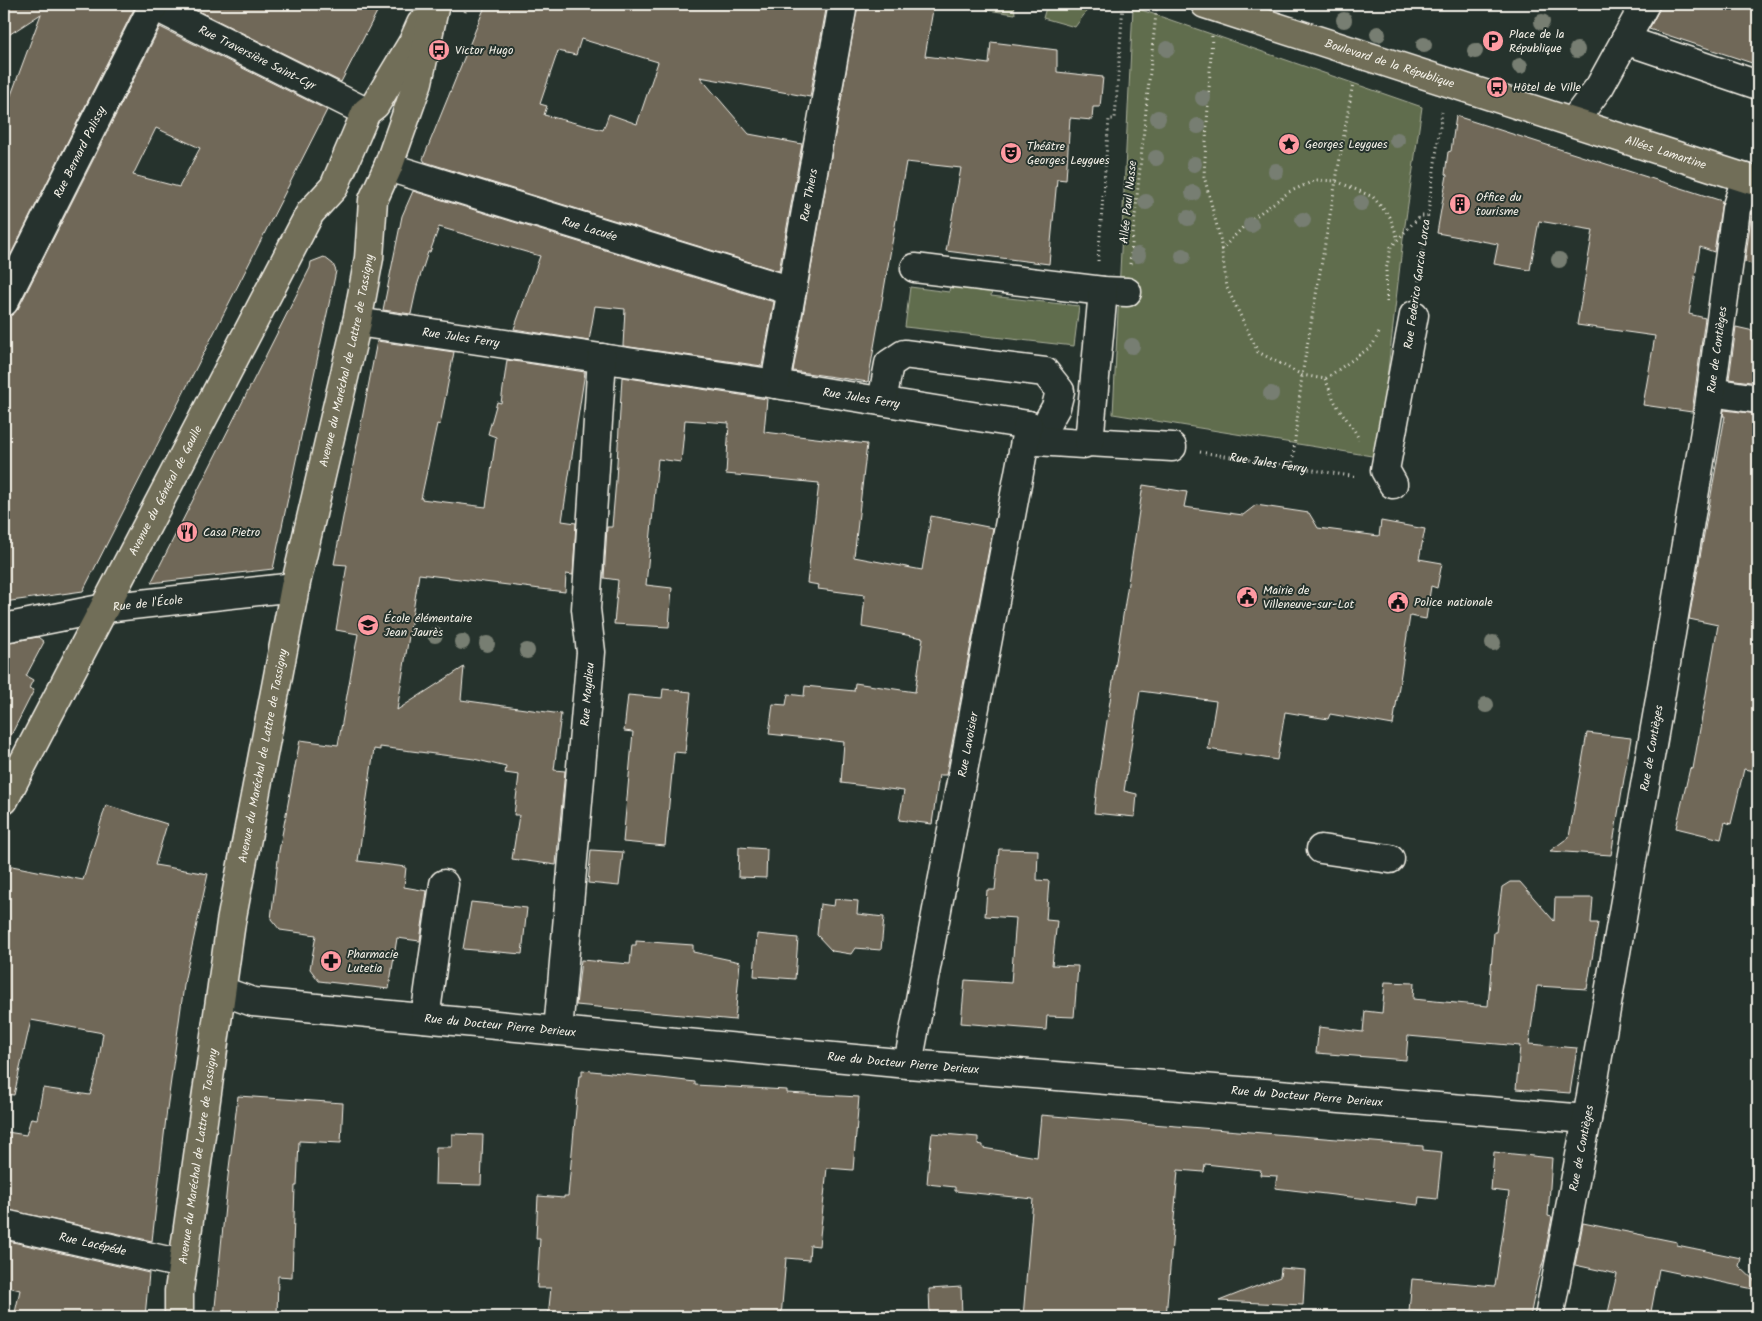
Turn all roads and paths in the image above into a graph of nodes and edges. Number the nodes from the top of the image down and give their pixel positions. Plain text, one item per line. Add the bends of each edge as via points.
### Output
1 (152, 4) edge
2 (430, 4) edge
3 (435, 4) edge
4 (843, 4) edge
5 (1123, 4) edge
6 (1150, 4) edge
7 (1645, 4) edge
8 (1157, 5) edge
9 (1210, 5) edge
10 (1625, 40) junction
11 (1359, 53) junction
12 (1446, 81) junction
13 (1758, 85) edge
14 (370, 108) junction
15 (1573, 122) junction
16 (404, 123) junction
17 (388, 167) junction
18 (1752, 180) edge
19 (1336, 182) junction
20 (334, 187) junction
21 (373, 200) junction
22 (1427, 216) junction
23 (1398, 239) junction
24 (1221, 250) junction
25 (914, 268) dead end
26 (792, 291) junction
27 (1109, 291) junction
28 (4, 302) edge
29 (1388, 308) dead end
30 (1414, 315) joint
31 (357, 322) junction
32 (1383, 328) dead end
33 (602, 358) junction
34 (1302, 375) junction
35 (1325, 379) junction
36 (775, 384) junction
37 (1711, 392) junction
38 (1758, 399) edge
39 (882, 402) junction
40 (1033, 433) junction
41 (1089, 442) junction
42 (1360, 442) dead end
43 (1172, 447) joint
44 (1292, 467) junction
45 (1359, 468) dead end
46 (1393, 484) dead end
47 (295, 586) junction
48 (105, 608) junction
49 (4, 628) edge
50 (4, 800) edge
51 (1321, 849) dead end
52 (1390, 859) dead end
53 (444, 884) dead end
54 (222, 991) junction
55 (425, 1018) junction
56 (558, 1031) junction
57 (908, 1064) junction
58 (1587, 1119) junction
59 (4, 1224) edge
60 (182, 1264) junction
61 (178, 1317) edge
62 (1549, 1317) edge

1 - 14 street, Rue Traversière Saint-Cyr
1 - 28 street, Rue Bernard Palissy
2 - 14 main road, Avenue du Général de Gaulle via 413,42
3 - 16 main road via 418,82
4 - 26 street, Rue Thiers
5 - 27 path via 1115,119 1109,118
6 - 8 path
7 - 10 street
8 - 27 path, Allée Paul Nasse
9 - 11 main road, Boulevard de la République
9 - 24 path via 1204,176
10 - 13 street
10 - 15 street via 1600,86
11 - 12 main road, Boulevard de la République
11 - 19 path
12 - 15 main road, Boulevard de la République
12 - 22 path, Rue Federico Garcia Lorca
14 - 16 main road via 384,106 397,111
14 - 20 main road, Avenue du Général de Gaulle
15 - 18 main road, Allées Lamartine
16 - 17 main road
17 - 21 main road
17 - 26 street, Rue Lacuée
18 - 37 street, Rue de Contièges via 1736,209
19 - 23 path via 1373,197 1390,217
19 - 24 path via 1316,180 1289,192 1249,221
19 - 34 path
20 - 21 main road via 340,196 359,203
20 - 48 main road, Avenue du Général de Gaulle via 310,213
21 - 31 main road, Avenue du Maréchal de Lattre de Tassigny via 369,258
22 - 23 path via 1421,216
22 - 30 path, Rue Federico Garcia Lorca
23 - 29 path via 1391,247 1386,270
24 - 34 path via 1227,288 1258,352
25 - 27 street
26 - 36 street, Rue Thiers
27 - 41 street
30 - 46 street, Rue Federico Garcia Lorca via 1386,470
31 - 33 street, Rue Jules Ferry
31 - 47 main road, Avenue du Maréchal de Lattre de Tassigny
32 - 35 path via 1372,346
33 - 36 street, Rue Jules Ferry
33 - 56 street, Rue Maydieu via 586,609 591,652
34 - 35 path
34 - 44 path
35 - 42 path
36 - 39 street, Rue Jules Ferry
37 - 38 street
37 - 58 street, Rue de Contièges
39 - 40 street, Rue Jules Ferry
39 - 40 street, Rue Lavoisier via 889,364 904,354 1046,372 1060,391 1056,407
40 - 41 street, Rue Jules Ferry via 1083,444
40 - 57 street, Rue Lavoisier
41 - 43 street, Rue Jules Ferry
43 - 44 path, Rue Jules Ferry
44 - 45 path, Rue Jules Ferry via 1358,478
47 - 48 street, Rue de l'École
47 - 54 main road, Avenue du Maréchal de Lattre de Tassigny via 231,922
48 - 49 street, Rue de l'École
48 - 50 main road, Avenue du Général de Gaulle
51 - 52 street
53 - 55 street
54 - 55 street, Rue du Docteur Pierre Derieux via 253,1002
54 - 60 main road, Avenue du Maréchal de Lattre de Tassigny
55 - 56 street, Rue du Docteur Pierre Derieux
56 - 57 street, Rue du Docteur Pierre Derieux
57 - 58 street, Rue du Docteur Pierre Derieux
58 - 62 street, Rue de Contièges
59 - 60 street, Rue Lacépéde
60 - 61 main road, Avenue du Maréchal de Lattre de Tassigny

